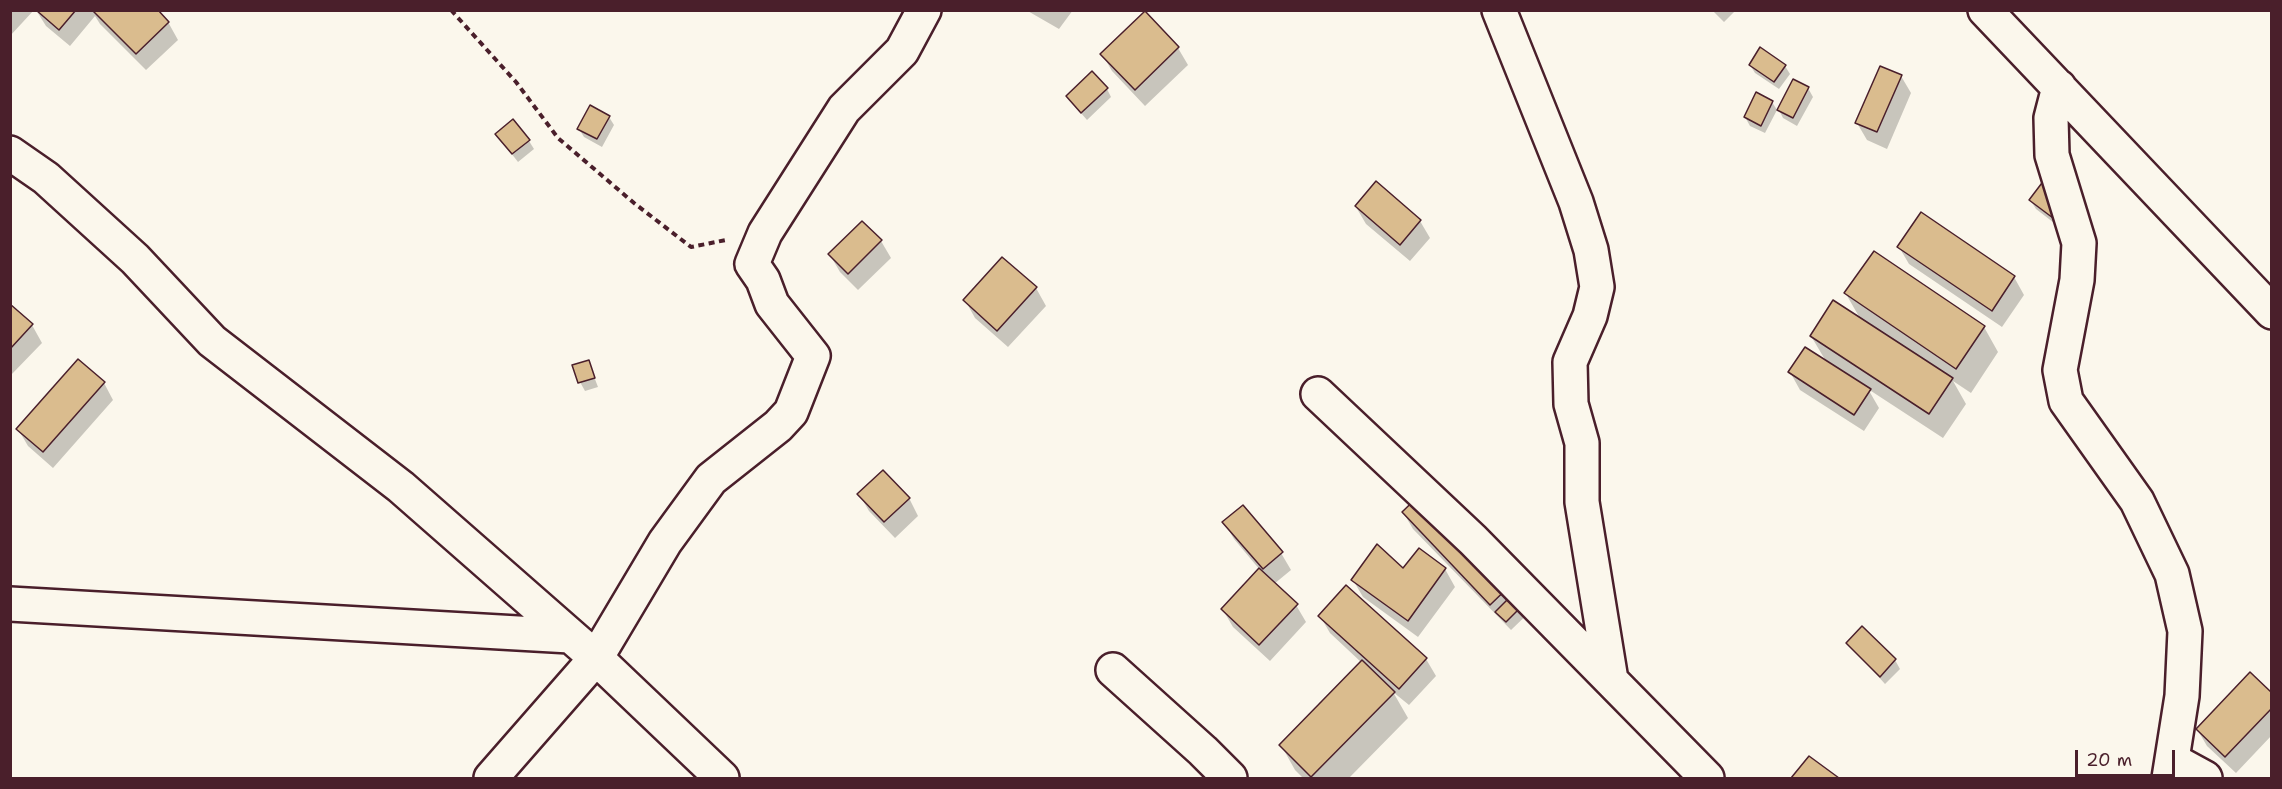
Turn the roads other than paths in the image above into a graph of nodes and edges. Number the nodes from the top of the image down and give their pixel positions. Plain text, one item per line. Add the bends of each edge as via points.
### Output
1 (924, 10) edge
2 (1499, 10) edge
3 (1985, 10) edge
4 (2059, 87) junction
5 (10, 153) edge
6 (2268, 302) edge
7 (1318, 394) dead end
8 (10, 604) edge
9 (570, 636) junction
10 (596, 658) junction
11 (1113, 670) dead end
12 (1611, 680) junction
13 (2171, 769) edge
14 (491, 778) edge
15 (722, 778) edge
16 (1230, 778) edge
17 (1707, 778) edge
18 (2205, 778) edge

1 - 10 street via 902,51 844,109 765,233 752,264 772,304 813,356 791,412 711,479 665,542
2 - 12 street via 1592,250 1597,287 1590,316 1570,362 1571,404 1582,443 1582,502
3 - 4 street
4 - 6 street
4 - 13 street via 2051,118 2052,155 2079,243 2077,280 2060,370 2066,402 2137,501 2172,574 2185,630 2182,696
5 - 9 street via 46,178 135,259 212,341 401,487
7 - 12 street via 1473,540
8 - 9 street
9 - 10 street
10 - 14 street
10 - 15 street
11 - 16 street
12 - 17 street
13 - 18 street

